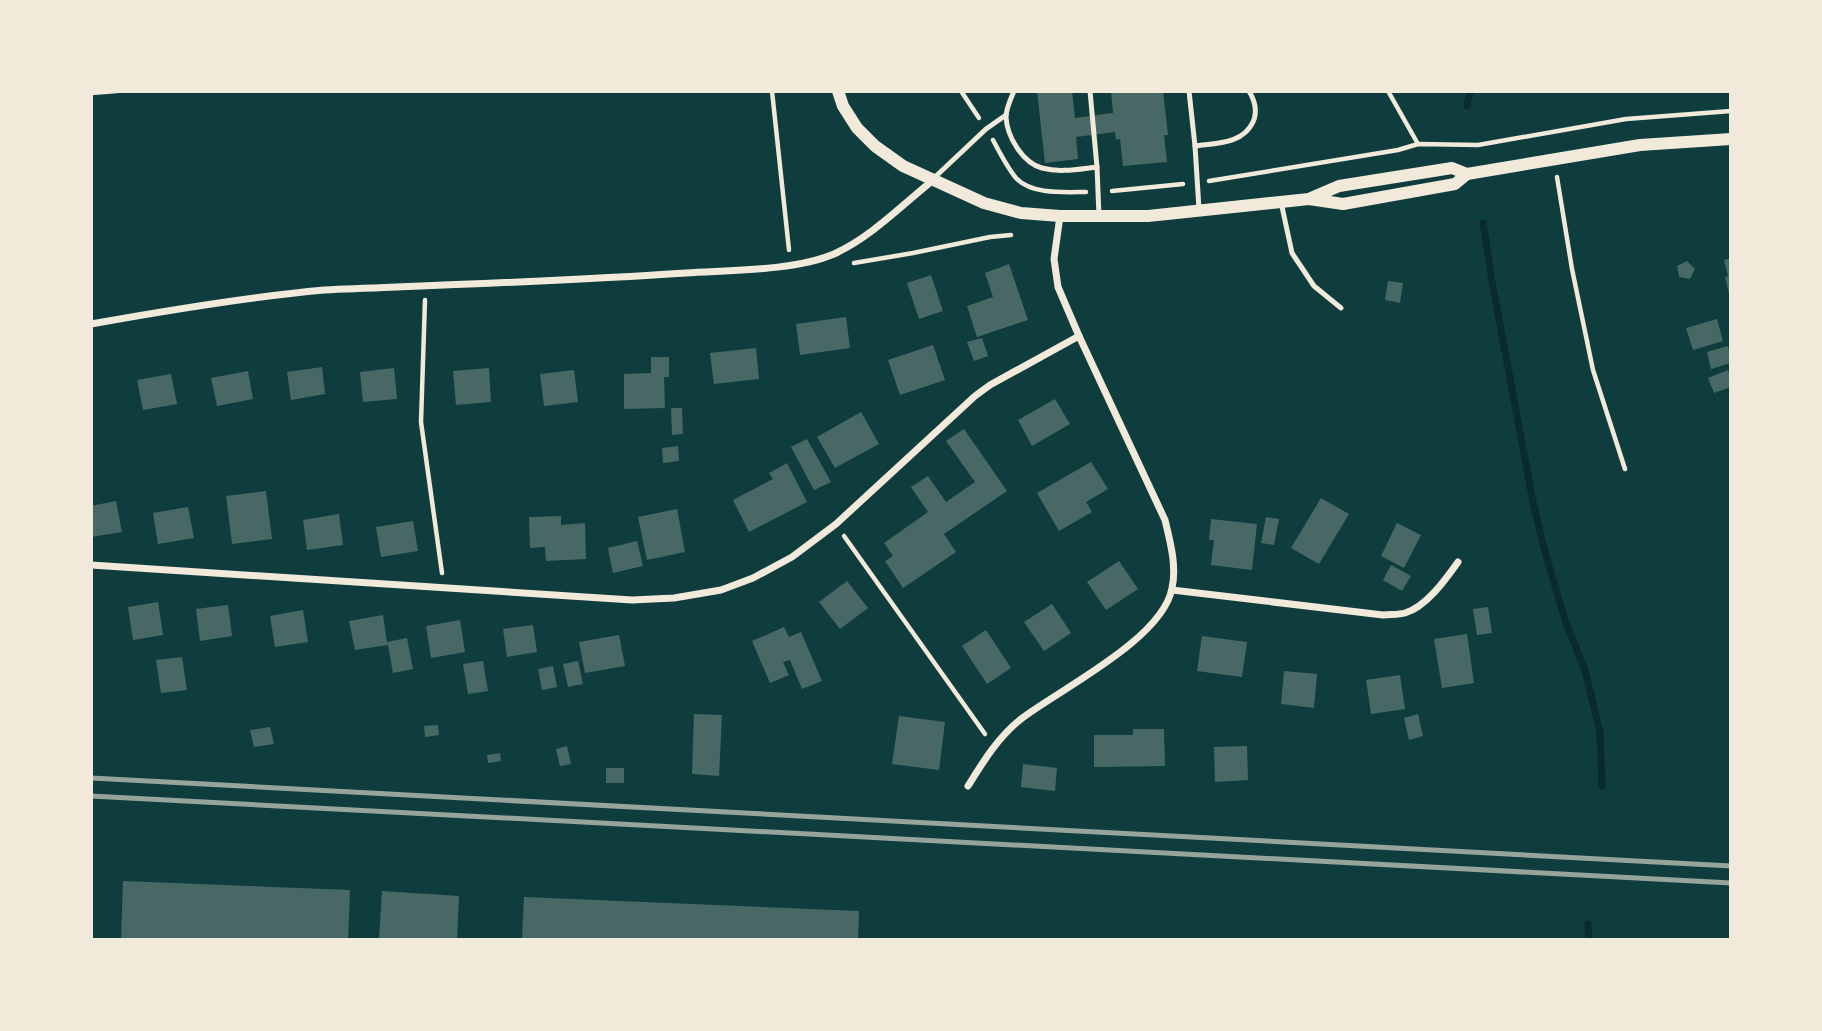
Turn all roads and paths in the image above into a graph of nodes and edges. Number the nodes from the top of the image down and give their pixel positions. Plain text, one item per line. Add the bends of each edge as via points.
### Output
1 (117, 91) edge
2 (772, 91) edge
3 (838, 91) edge
4 (961, 91) edge
5 (1014, 91) edge
6 (1090, 91) edge
7 (1189, 91) edge
8 (1249, 91) edge
9 (1388, 91) edge
10 (91, 93) edge
11 (974, 108) dead end
12 (1731, 111) edge
13 (1006, 115) junction
14 (1731, 139) edge
15 (1418, 144) junction
16 (1195, 146) junction
17 (1554, 158) junction
18 (1097, 167) junction
19 (932, 181) junction
20 (1212, 181) dead end
21 (1177, 185) dead end
22 (1113, 191) dead end
23 (1281, 202) junction
24 (1199, 211) junction
25 (1060, 216) junction
26 (1098, 216) junction
27 (1012, 235) dead end
28 (790, 264) junction
29 (842, 265) dead end
30 (425, 286) junction
31 (1342, 308) dead end
32 (91, 324) edge
33 (1079, 336) junction
34 (1625, 469) dead end
35 (836, 524) junction
36 (1458, 562) dead end
37 (91, 565) edge
38 (445, 587) junction
39 (1172, 590) junction
40 (994, 746) junction
41 (968, 786) dead end

1 - 10 path
2 - 28 path
3 - 19 street via 857,128 875,146
4 - 11 path
5 - 13 lane
6 - 18 lane
7 - 16 lane
8 - 16 lane via 1256,114 1247,134
9 - 15 path
12 - 15 path via 1626,119 1478,145
13 - 18 lane via 1020,154 1040,168
13 - 19 lane
14 - 17 street via 1640,145
15 - 20 path
16 - 24 lane
17 - 23 street via 1467,174 1452,168 1425,172 1339,186 1309,199
17 - 34 path via 1593,370
18 - 26 lane
19 - 25 street via 984,203 1021,213
19 - 28 street via 863,238 833,254
21 - 22 path
23 - 24 street
23 - 31 lane via 1292,253 1314,286
24 - 26 street
25 - 26 street
25 - 33 street via 1055,272
27 - 29 path
28 - 30 street
30 - 32 street via 277,294
30 - 38 path via 421,422
33 - 35 street via 975,396
33 - 39 street via 1165,520 1172,554
35 - 38 street via 807,548 752,578 721,590 674,598 632,600
35 - 40 path
36 - 39 street via 1427,600 1407,613 1383,615
37 - 38 street
39 - 40 street via 1155,620 1133,642 1019,720
40 - 41 street

